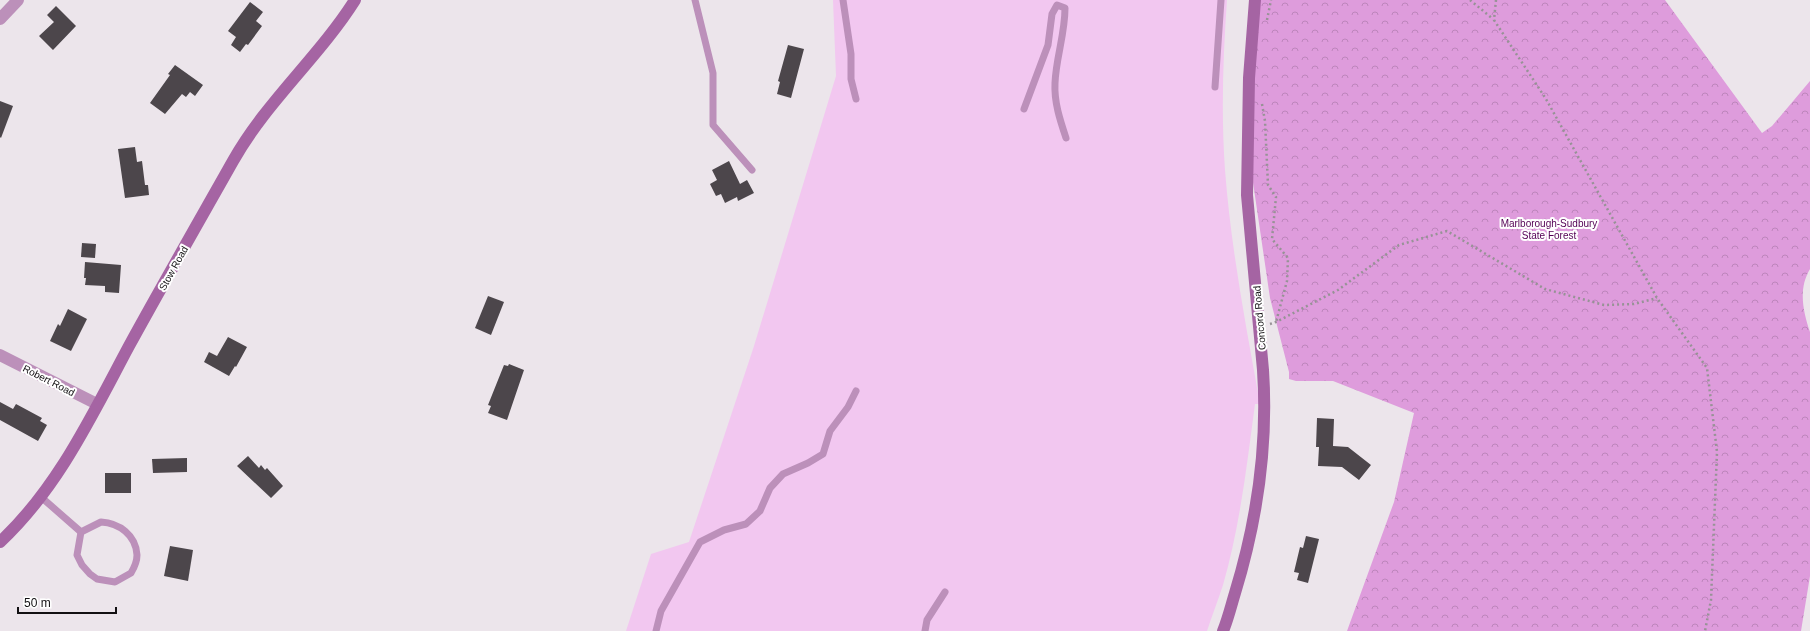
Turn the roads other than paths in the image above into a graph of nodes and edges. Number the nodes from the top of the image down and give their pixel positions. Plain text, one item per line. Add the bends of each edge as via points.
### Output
1 (18, 0) edge
2 (355, 0) edge
3 (695, 0) edge
4 (843, 0) edge
5 (1221, 0) edge
6 (1254, 0) edge
7 (0, 19) edge
8 (1215, 87) dead end
9 (856, 99) dead end
10 (1024, 109) dead end
11 (1066, 138) dead end
12 (752, 170) dead end
13 (0, 355) edge
14 (856, 391) dead end
15 (97, 404) junction
16 (40, 497) junction
17 (81, 532) junction
18 (0, 542) edge
19 (945, 592) dead end
20 (656, 631) edge
21 (924, 631) edge
22 (1223, 631) edge

1 - 7 street
2 - 15 street, Stow Road via 341,22 249,135
3 - 12 lane via 713,73 713,125
4 - 9 lane via 851,54 851,79
5 - 8 lane
6 - 22 street, Concord Road via 1248,107 1247,195 1265,399 1262,458 1248,545
10 - 11 lane via 1048,45 1052,14 1057,5 1064,8 1065,24 1055,83 1056,108
13 - 15 street, Robert Road
14 - 20 lane via 848,408 830,431 823,454 783,474 770,488 760,511 746,524 724,530 700,542 662,611
15 - 16 street, Stow Road via 61,468
16 - 17 lane
16 - 18 street, Stow Road via 26,516
17 - 17 lane via 77,554 90,574 97,579 115,582 131,573 137,556 133,543 120,526 101,522
19 - 21 lane via 927,620

